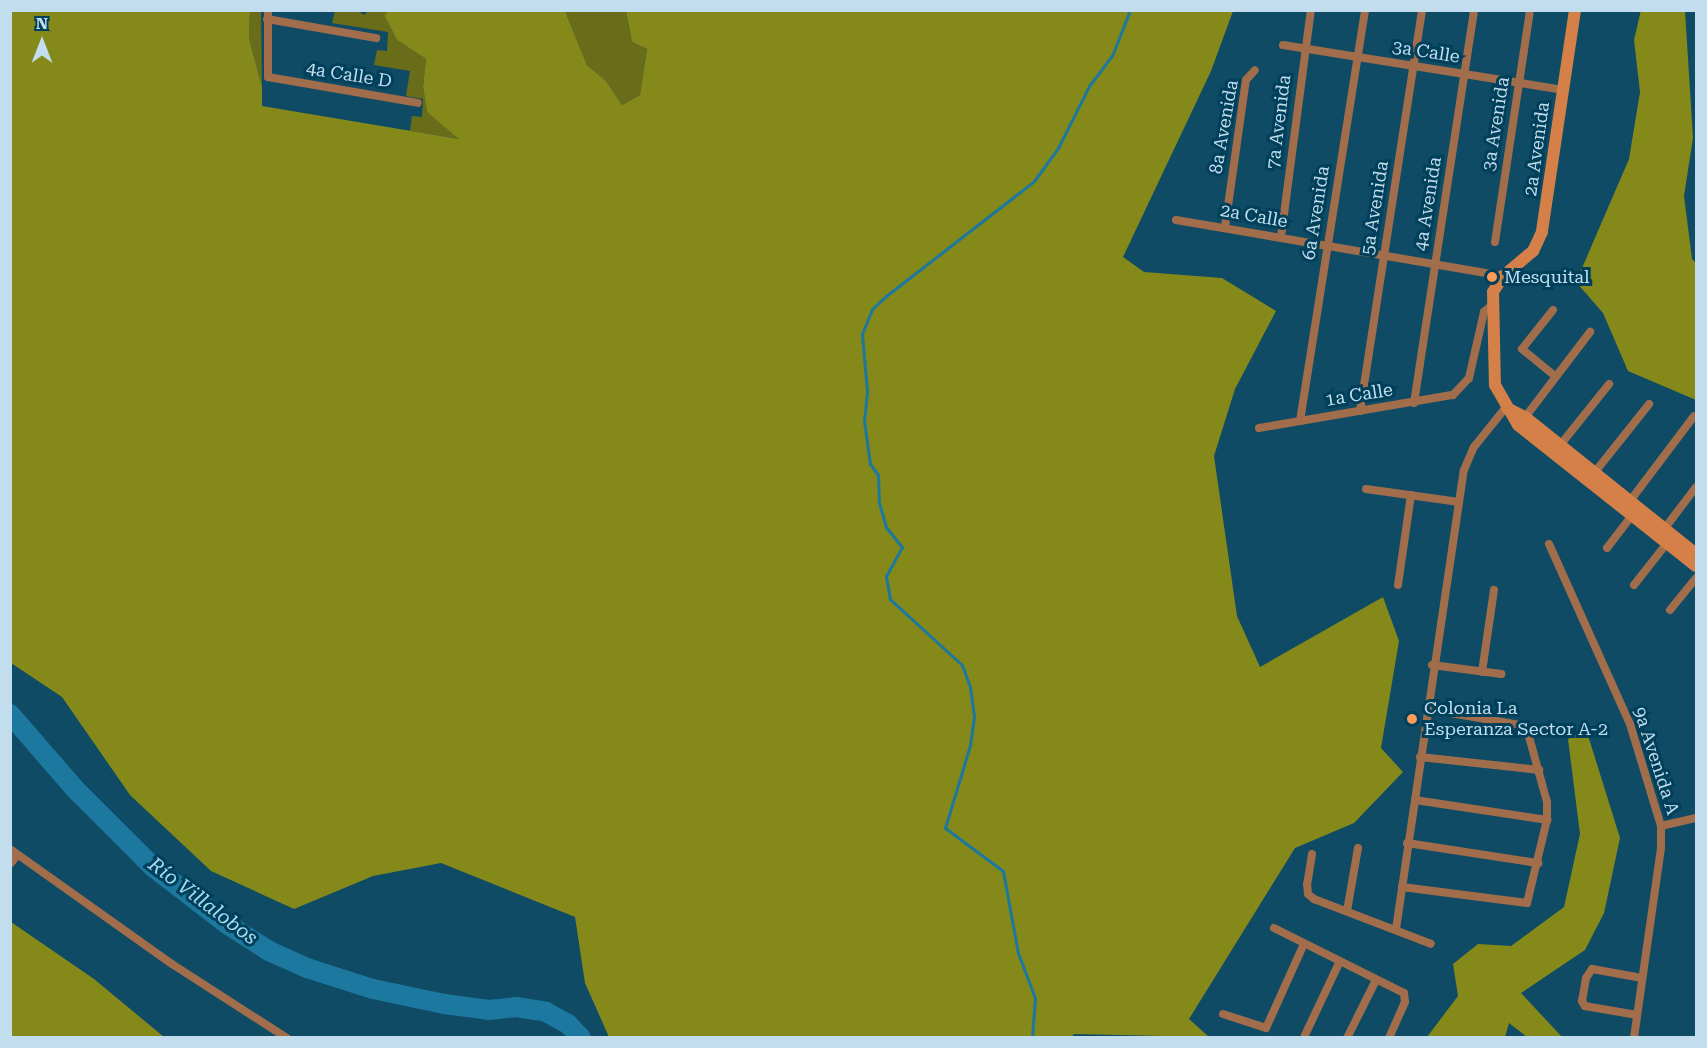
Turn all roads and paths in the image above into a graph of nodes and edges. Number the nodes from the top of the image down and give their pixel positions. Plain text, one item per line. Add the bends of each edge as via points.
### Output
1 (1311, 10) edge
2 (1365, 10) edge
3 (1422, 10) edge
4 (1474, 10) edge
5 (1530, 10) edge
6 (1575, 10) edge
7 (267, 15) edge
8 (376, 38) dead end
9 (1283, 45) dead end
10 (1305, 50) junction
11 (1357, 58) junction
12 (1414, 67) junction
13 (1255, 70) dead end
14 (1464, 75) junction
15 (1520, 82) junction
16 (1564, 90) junction
17 (418, 103) dead end
18 (1176, 220) dead end
19 (1225, 227) junction
20 (1281, 237) junction
21 (1495, 242) dead end
22 (1328, 245) junction
23 (1385, 254) junction
24 (1436, 262) junction
25 (1503, 276) junction
26 (1492, 305) junction
27 (1553, 310) dead end
28 (1590, 332) dead end
29 (1555, 376) junction
30 (1609, 384) dead end
31 (1414, 403) junction
32 (1649, 404) dead end
33 (1506, 407) junction
34 (1360, 411) junction
35 (1694, 416) dead end
36 (1300, 421) junction
37 (1522, 421) junction
38 (1259, 428) dead end
39 (1561, 444) junction
40 (1595, 472) junction
41 (1696, 487) edge
42 (1366, 489) dead end
43 (1411, 495) junction
44 (1630, 501) junction
45 (1459, 502) junction
46 (1633, 514) junction
47 (1665, 528) junction
48 (1667, 543) junction
49 (1549, 544) dead end
50 (1607, 548) dead end
51 (1696, 556) edge
52 (1696, 578) edge
53 (1398, 585) dead end
54 (1634, 585) dead end
55 (1494, 590) dead end
56 (1670, 610) dead end
57 (1432, 665) junction
58 (1482, 672) junction
59 (1501, 674) dead end
60 (1426, 709) junction
61 (1420, 757) junction
62 (1539, 770) junction
63 (1415, 800) junction
64 (1696, 818) edge
65 (1547, 820) junction
66 (1661, 826) junction
67 (1407, 843) junction
68 (1358, 848) dead end
69 (14, 853) edge
70 (1312, 855) dead end
71 (1538, 863) junction
72 (10, 864) edge
73 (1402, 887) junction
74 (1347, 911) junction
75 (1274, 928) dead end
76 (1396, 930) junction
77 (1431, 944) dead end
78 (1303, 946) junction
79 (1339, 963) junction
80 (1642, 978) junction
81 (1376, 980) junction
82 (1223, 1014) dead end
83 (1637, 1015) junction
84 (1305, 1035) dead end
85 (287, 1038) edge
86 (1347, 1038) edge
87 (1389, 1038) edge
88 (1634, 1038) edge

1 - 10 street, 7a Avenida
2 - 11 street, 6a Avenida
3 - 12 street, 5a Avenida
4 - 14 street, 4a Avenida
5 - 15 street, 3a Avenida
6 - 16 main road, 2a Avenida
7 - 8 street
7 - 17 street, 4a Calle D via 266,72 274,80
9 - 10 street, 3a Calle
10 - 11 street, 3a Calle
10 - 20 street, 7a Avenida
11 - 12 street, 3a Calle
11 - 22 street, 6a Avenida
12 - 14 street, 3a Calle
12 - 23 street, 5a Avenida
13 - 19 street, 8a Avenida via 1246,80
14 - 15 street, 3a Calle
14 - 24 street, 4a Avenida
15 - 16 street, 3a Calle
15 - 21 street, 3a Avenida
16 - 25 main road, 2a Avenida via 1540,238 1533,251
18 - 19 street, 2a Calle
19 - 20 street, 2a Calle
20 - 22 street, 2a Calle
22 - 23 street, 2a Calle
22 - 36 street, 6a Avenida
23 - 24 street, 2a Calle
23 - 34 street, 5a Avenida
24 - 25 street, 2a Calle
24 - 31 street, 4a Avenida
25 - 26 main road via 1494,290
26 - 31 street, 1a Calle via 1484,312 1470,372 1462,388 1448,397
26 - 33 main road via 1494,378
27 - 29 street via 1522,349
28 - 29 street
29 - 37 street
30 - 39 street
31 - 34 street, 1a Calle
32 - 40 street
33 - 37 main road
33 - 45 street via 1467,460
34 - 36 street, 1a Calle
35 - 44 street
36 - 38 street, 1a Calle
37 - 39 main road
37 - 46 main road
39 - 40 main road
40 - 44 main road
41 - 47 street
42 - 43 street
43 - 45 street
43 - 53 street
44 - 47 main road
45 - 57 street
46 - 48 main road
46 - 50 street
47 - 51 main road
48 - 51 main road
48 - 54 street
49 - 66 street, 9a Avenida A via 1630,724
52 - 56 street
55 - 58 street
57 - 58 street
57 - 60 street
58 - 59 street
60 - 61 street
60 - 62 street via 1526,726
61 - 62 street
61 - 63 street
62 - 65 street
63 - 65 street
63 - 67 street
64 - 66 street
65 - 71 street
66 - 80 street, 9a Avenida A
67 - 71 street
67 - 73 street
68 - 74 street
69 - 72 street
69 - 85 street
70 - 74 street via 1308,894
71 - 73 street via 1530,899 1522,904
73 - 76 street
74 - 76 street
75 - 78 street
76 - 77 street
78 - 79 street
78 - 82 street via 1266,1028
79 - 81 street
79 - 84 street
80 - 83 street, 9a Avenida A
80 - 83 street via 1592,969 1586,978 1582,1001 1585,1005
81 - 86 street
81 - 87 street via 1406,995
83 - 88 street, 9a Avenida A

